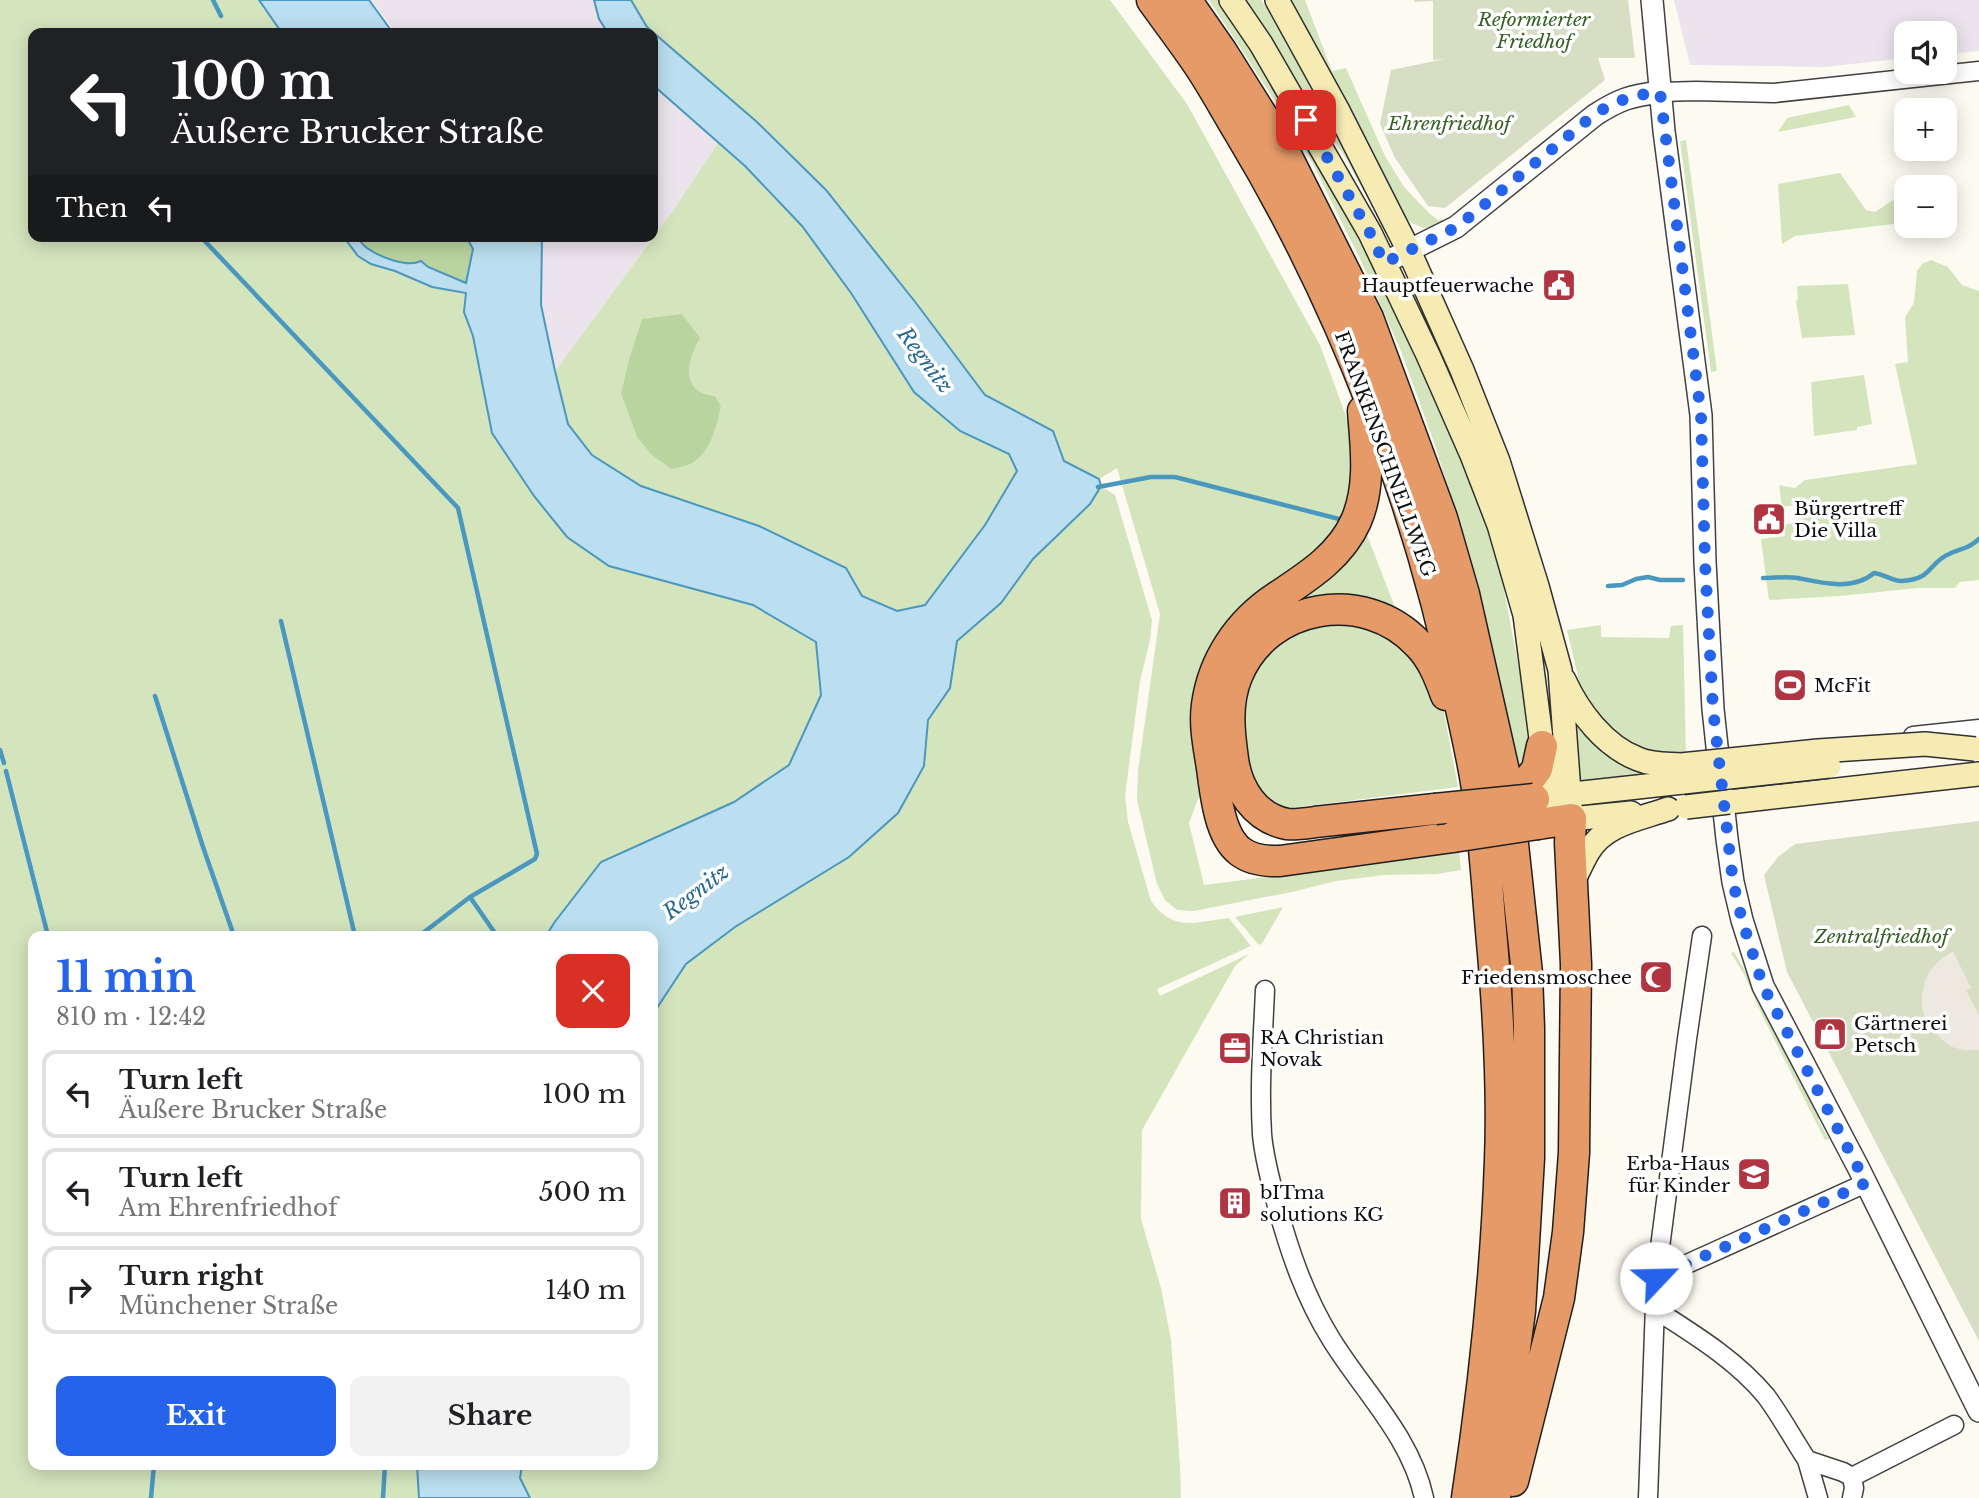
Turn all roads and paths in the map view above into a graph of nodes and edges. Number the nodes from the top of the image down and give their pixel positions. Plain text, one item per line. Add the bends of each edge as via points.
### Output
1 (1152, 0) edge
2 (1186, 0) edge
3 (1231, 0) edge
4 (1277, 0) edge
5 (1652, 0) edge
6 (1979, 71) edge
7 (1660, 92) junction
8 (1409, 251) junction
9 (1384, 263) junction
10 (1360, 373) junction
11 (1560, 670) junction
12 (1978, 742) edge
13 (1542, 746) joint
14 (1717, 750) junction
15 (1682, 773) junction
16 (1979, 774) edge
17 (1482, 796) junction
18 (1549, 802) junction
19 (1677, 808) junction
20 (1573, 882) junction
21 (1702, 936) dead end
22 (1265, 990) dead end
23 (1866, 1183) junction
24 (1656, 1278) junction
25 (1656, 1310) junction
26 (1979, 1412) edge
27 (1954, 1425) dead end
28 (1807, 1460) junction
29 (1852, 1477) junction
30 (1424, 1498) edge
31 (1468, 1498) edge
32 (1495, 1498) edge
33 (1508, 1498) edge
34 (1648, 1498) edge
35 (1818, 1498) edge
36 (1852, 1498) edge

1 - 10 highway, FRANKENSCHNELLWEG via 1200,66 1258,163 1300,239
2 - 32 highway, FRANKENSCHNELLWEG via 1283,149 1368,318 1442,518 1506,780 1527,973 1529,1158 1520,1311
3 - 9 main road via 1293,98
4 - 8 main road
5 - 7 street
6 - 7 street via 1774,93
7 - 8 street via 1616,101 1595,114 1457,227
7 - 14 street via 1701,415
8 - 9 street
8 - 11 main road via 1505,481
9 - 13 main road via 1429,355 1499,525 1525,615
10 - 17 highway, FRANKENSCHNELLWEG via 1436,597
10 - 18 highway, bridge via 1367,460 1363,502 1355,524 1312,575 1245,621 1212,679 1207,730 1220,813 1231,842 1252,859 1280,861 1453,837
11 - 15 main road via 1584,714 1616,747 1636,759
11 - 18 main road via 1562,718
12 - 14 street via 1869,741
12 - 15 main road, bridge via 1818,751
13 - 18 highway via 1537,769
14 - 23 street via 1733,882 1763,986
15 - 18 main road
16 - 19 main road, bridge
17 - 17 highway, bridge via 1435,809 1288,824 1272,818 1254,807 1234,771 1230,698 1249,654 1279,626 1300,616 1344,609 1384,619 1419,644 1438,672
17 - 18 highway, bridge
17 - 31 highway, FRANKENSCHNELLWEG via 1499,1033 1500,1157 1492,1309
18 - 19 main road
18 - 20 highway via 1570,843
19 - 20 main road via 1611,828 1588,850
20 - 33 highway via 1574,1153 1569,1232 1559,1298
21 - 24 street
22 - 30 street via 1262,1135 1287,1241 1312,1307 1405,1446
23 - 24 street
23 - 26 street
24 - 25 street
25 - 28 street via 1700,1338 1766,1396
25 - 34 street
27 - 29 street
28 - 29 street
28 - 35 street
29 - 36 street

